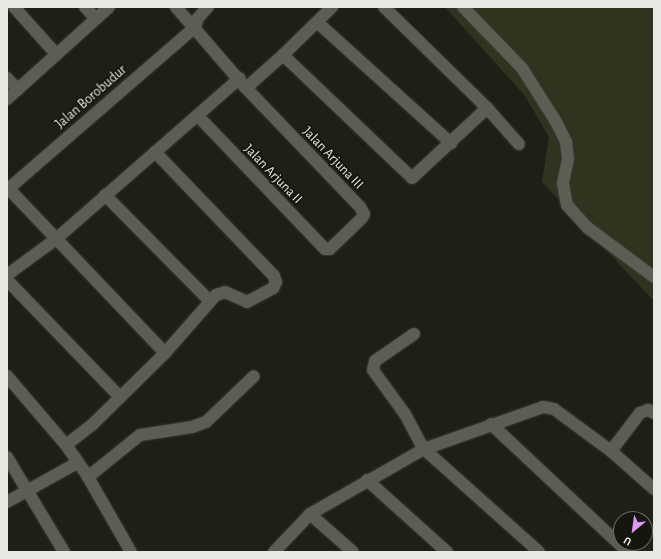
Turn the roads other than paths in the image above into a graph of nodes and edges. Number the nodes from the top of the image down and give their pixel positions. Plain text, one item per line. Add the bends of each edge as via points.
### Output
1 (14, 7) edge
2 (85, 7) edge
3 (109, 7) edge
4 (176, 7) edge
5 (208, 7) edge
6 (332, 7) edge
7 (384, 7) edge
8 (463, 7) edge
9 (96, 19) junction
10 (317, 22) junction
11 (195, 27) junction
12 (57, 55) junction
13 (284, 55) junction
14 (7, 78) edge
15 (243, 83) junction
16 (18, 90) junction
17 (7, 99) edge
18 (487, 108) junction
19 (198, 116) junction
20 (451, 143) junction
21 (519, 144) dead end
22 (155, 152) junction
23 (8, 189) edge
24 (105, 194) junction
25 (56, 239) junction
26 (330, 249) joint
27 (7, 275) edge
28 (654, 278) edge
29 (7, 280) edge
30 (210, 301) junction
31 (414, 334) dead end
32 (165, 353) junction
33 (7, 376) edge
34 (254, 376) dead end
35 (120, 397) junction
36 (654, 413) edge
37 (491, 424) junction
38 (66, 445) junction
39 (424, 449) junction
40 (611, 451) junction
41 (7, 456) edge
42 (76, 463) junction
43 (88, 477) junction
44 (366, 480) junction
45 (654, 489) edge
46 (27, 490) junction
47 (7, 502) edge
48 (310, 514) junction
49 (64, 552) edge
50 (131, 552) edge
51 (274, 552) edge
52 (352, 552) edge
53 (447, 552) edge
54 (539, 552) edge
55 (628, 552) edge

1 - 12 street
2 - 9 street
3 - 9 street
4 - 11 street
5 - 11 street, Jalan Borobudur via 198,18
6 - 10 street
7 - 18 street
8 - 28 street via 522,68 555,120 566,142 568,159 564,183 567,205 588,228
9 - 12 street
10 - 13 street
10 - 20 street
11 - 15 street
11 - 23 street, Jalan Borobudur
12 - 16 street
13 - 15 street
13 - 20 street via 412,178
14 - 16 street
15 - 19 street
15 - 26 street, Jalan Arjuna III via 364,214
16 - 17 street
18 - 20 street
18 - 21 street
19 - 22 street
19 - 26 street, Jalan Arjuna II via 320,245
22 - 24 street
22 - 30 street via 274,276 273,288 258,298 246,302 225,292 216,295
23 - 25 street
24 - 25 street
24 - 30 street
25 - 27 street
25 - 32 street
29 - 35 street
30 - 32 street
31 - 39 street via 376,361 373,370 405,414
32 - 35 street
33 - 38 street
34 - 43 street via 206,422 192,428 140,435
35 - 38 street
36 - 40 street via 648,410 640,413
37 - 39 street
37 - 40 street via 549,406
37 - 55 street
38 - 42 street
39 - 44 street
39 - 54 street
40 - 45 street
41 - 46 street
42 - 43 street
42 - 46 street
43 - 50 street
44 - 48 street
44 - 53 street
46 - 47 street
46 - 49 street
48 - 51 street
48 - 52 street

